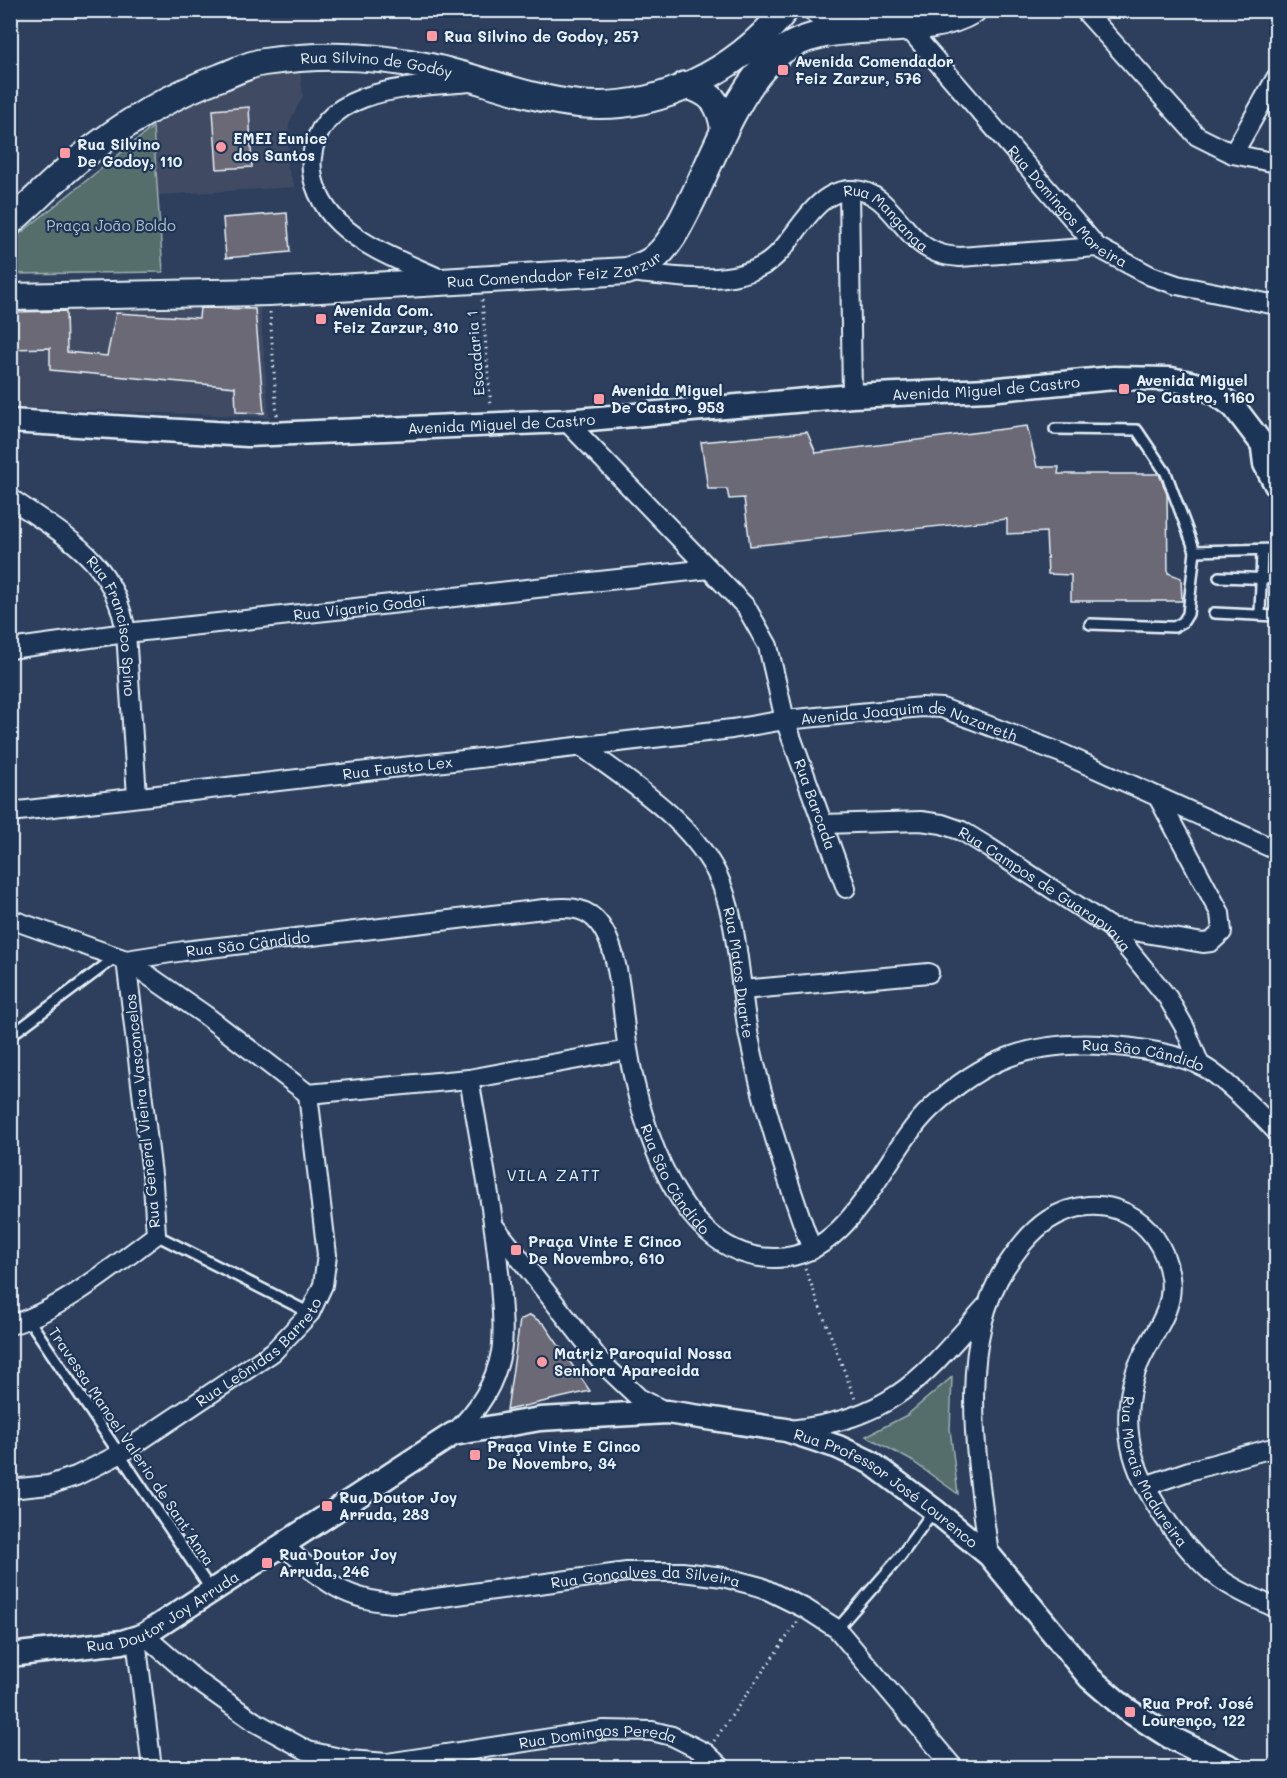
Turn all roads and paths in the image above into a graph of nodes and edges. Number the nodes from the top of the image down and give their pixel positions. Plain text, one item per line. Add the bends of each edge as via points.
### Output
1 (785, 10) edge
2 (817, 10) edge
3 (973, 10) edge
4 (1084, 10) edge
5 (908, 28) junction
6 (861, 31) junction
7 (1276, 78) edge
8 (481, 80) junction
9 (685, 85) junction
10 (724, 129) junction
11 (1233, 154) junction
12 (1276, 163) edge
13 (849, 190) junction
14 (10, 222) edge
15 (1097, 247) junction
16 (661, 251) junction
17 (627, 271) junction
18 (481, 280) junction
19 (705, 280) junction
20 (447, 282) junction
21 (269, 292) junction
22 (10, 297) edge
23 (1276, 305) edge
24 (852, 396) junction
25 (10, 421) edge
26 (566, 422) junction
27 (493, 425) junction
28 (1055, 429) dead end
29 (278, 434) junction
30 (1266, 443) edge
31 (1276, 462) edge
32 (1276, 485) edge
33 (10, 498) edge
34 (1276, 549) edge
35 (1262, 550) junction
36 (1195, 551) junction
37 (709, 569) junction
38 (1219, 578) dead end
39 (1261, 579) junction
40 (1276, 579) edge
41 (1214, 613) dead end
42 (1260, 615) junction
43 (1276, 616) edge
44 (1090, 624) dead end
45 (126, 633) junction
46 (10, 649) edge
47 (785, 720) junction
48 (580, 747) junction
49 (137, 796) junction
50 (1159, 798) junction
51 (10, 812) edge
52 (823, 824) junction
53 (1276, 850) edge
54 (846, 888) dead end
55 (10, 919) edge
56 (1110, 927) junction
57 (121, 959) junction
58 (929, 973) dead end
59 (742, 990) junction
60 (10, 1036) edge
61 (628, 1050) junction
62 (1200, 1065) junction
63 (468, 1079) junction
64 (308, 1094) junction
65 (1276, 1131) edge
66 (495, 1227) junction
67 (156, 1235) junction
68 (806, 1253) junction
69 (986, 1306) junction
70 (310, 1313) junction
71 (29, 1320) junction
72 (10, 1325) edge
73 (667, 1412) junction
74 (862, 1415) junction
75 (786, 1431) junction
76 (453, 1434) junction
77 (1276, 1447) edge
78 (120, 1454) junction
79 (1145, 1486) junction
80 (10, 1489) edge
81 (934, 1509) junction
82 (283, 1545) junction
83 (989, 1555) junction
84 (211, 1590) junction
85 (1276, 1608) edge
86 (806, 1609) junction
87 (837, 1629) junction
88 (140, 1637) junction
89 (10, 1655) edge
90 (706, 1753) junction
91 (309, 1759) edge
92 (1220, 1765) edge
93 (152, 1767) edge
94 (695, 1767) edge
95 (722, 1767) edge
96 (954, 1767) edge

1 - 9 main road, Rua Silvino de Godóy via 769,31 714,74
2 - 6 main road via 837,25
3 - 5 main road, Rua Comendador Feiz Zarzur via 942,23
4 - 11 street via 1182,123 1197,136
5 - 6 main road, Rua Comendador Feiz Zarzur
5 - 15 street, Rua Domingos Moreira
6 - 10 main road, Rua Comendador Feiz Zarzur via 818,36 794,44 773,58
7 - 11 street
8 - 9 main road, Rua Silvino de Godóy via 541,98 614,105
8 - 14 main road, Rua Silvino de Godóy via 387,59 336,56 261,62 173,95 130,122 77,161
8 - 20 street via 369,96 338,109 322,124 313,143 315,184 327,210 340,224 366,243
9 - 10 main road via 701,89 716,101
10 - 16 main road, Rua Comendador Feiz Zarzur via 675,234
11 - 12 street
13 - 15 street, Rua Manganga via 873,195 910,235 942,255
13 - 19 street, Rua Manganga via 833,194 821,203 764,265
13 - 24 street
15 - 23 street, Rua Domingos Moreira via 1151,276 1177,285
16 - 17 main road, Rua Comendador Feiz Zarzur via 650,261
16 - 19 street via 678,266
17 - 18 main road, Rua Comendador Feiz Zarzur
17 - 19 street, Rua Manganga
18 - 20 main road, Rua Comendador Feiz Zarzur
18 - 27 path, Escadaria 1
20 - 21 main road, Rua Comendador Feiz Zarzur
21 - 22 main road, Rua Comendador Feiz Zarzur
21 - 29 path
24 - 26 street, Avenida Miguel de Castro
24 - 30 street, Avenida Miguel de Castro via 988,390 1114,378 1171,380 1195,384 1217,394
25 - 29 street, Avenida Miguel de Castro
26 - 27 street, Avenida Miguel de Castro
26 - 37 street, Avenida Joaquim de Nazareth
27 - 29 street, Avenida Miguel de Castro
28 - 36 lane via 1137,430 1166,473
30 - 31 street, Avenida Miguel de Castro
30 - 32 street via 1265,464
33 - 45 street, Rua Francisco Spino via 76,544 102,570 119,600
34 - 35 lane
35 - 36 lane
35 - 39 lane
36 - 44 lane via 1188,614 1183,622 1174,627
37 - 45 street, Rua Vigario Godoi
37 - 47 street, Avenida Joaquim de Nazareth via 746,607 758,626 773,665
38 - 39 lane
39 - 40 lane
39 - 42 lane
41 - 42 lane
42 - 43 lane
45 - 46 street, Rua Vigario Godoi
45 - 49 street, Rua Francisco Spino
47 - 48 street, Rua Fausto Lex
47 - 50 street, Avenida Joaquim de Nazareth via 942,708 1062,753
47 - 52 street, Rua Barcada
48 - 49 street, Rua Fausto Lex
48 - 59 street, Rua Matos Duarte via 659,805 696,842 716,873 727,903
49 - 51 street, Rua Fausto Lex
50 - 53 street, Avenida Joaquim de Nazareth
50 - 56 street via 1220,914 1222,932 1211,942 1203,943
52 - 54 street, Rua Barcada
52 - 56 street, Rua Campos de Guarapuava via 888,820 942,824 962,831
55 - 57 street
56 - 62 street, Rua Campos de Guarapuava via 1168,998
57 - 60 lane
57 - 61 street, Rua São Cândido via 576,908 594,918 609,940
57 - 64 street via 205,1015
57 - 67 street, Rua General Vieira Vasconcelos via 153,1183
58 - 59 street
59 - 68 street, Rua Matos Duarte via 760,1085
61 - 63 street
61 - 68 street, Rua São Cândido via 648,1131 667,1177 691,1215 711,1234 751,1254 771,1258
62 - 65 street, Rua São Cândido
62 - 68 street, Rua São Cândido via 1123,1047 1071,1045 1022,1051 984,1068 930,1109 835,1236
63 - 64 street
63 - 66 street
64 - 70 street, Rua Leônidas Barreto via 327,1255 324,1285
66 - 73 street via 602,1363 639,1398
66 - 76 street via 501,1351 495,1375 482,1400
67 - 70 lane
67 - 71 street, Rua General Vieira Vasconcelos
68 - 74 path
69 - 74 street via 914,1383 886,1404
69 - 79 street, Rua Morais Madureira via 1017,1250 1032,1232 1061,1214 1109,1207 1135,1216 1147,1228 1165,1256 1171,1293 1168,1308 1137,1370 1130,1396 1130,1447
69 - 83 street via 977,1359 973,1442
70 - 78 street, Rua Leônidas Barreto via 273,1352
71 - 72 street, Rua General Vieira Vasconcelos
71 - 78 lane, Travessa Manoel Valerio de Sant´Anna
73 - 75 street, Rua Professor José Lourenco
73 - 76 street, Rua Professor José Lourenco via 540,1419
74 - 75 street
75 - 81 street, Rua Professor José Lourenco via 870,1462
76 - 82 street, Rua Doutor Joy Arruda
77 - 79 street
78 - 80 street, Rua Leônidas Barreto via 49,1485
78 - 84 lane, Travessa Manoel Valerio de Sant´Anna
79 - 85 street, Rua Morais Madureira via 1181,1541 1216,1576
81 - 83 street, Rua Professor José Lourenco
81 - 87 lane via 900,1557
82 - 84 street, Rua Doutor Joy Arruda
82 - 86 street, Rua Gonçalves da Silveira via 324,1582 349,1596 376,1603 627,1572 682,1572 761,1587
83 - 92 street, Rua Professor José Lourenco via 1090,1678 1126,1708
84 - 88 street, Rua Doutor Joy Arruda
86 - 87 street, Rua Gonçalves da Silveira
86 - 90 path
87 - 96 street, Rua Gonçalves da Silveira
88 - 89 street, Rua Doutor Joy Arruda
88 - 91 street, Rua Domingos Pereda
88 - 93 street
90 - 91 street, Rua Domingos Pereda via 652,1731 603,1730 387,1763
90 - 94 street
90 - 95 street, Rua Domingos Pereda

